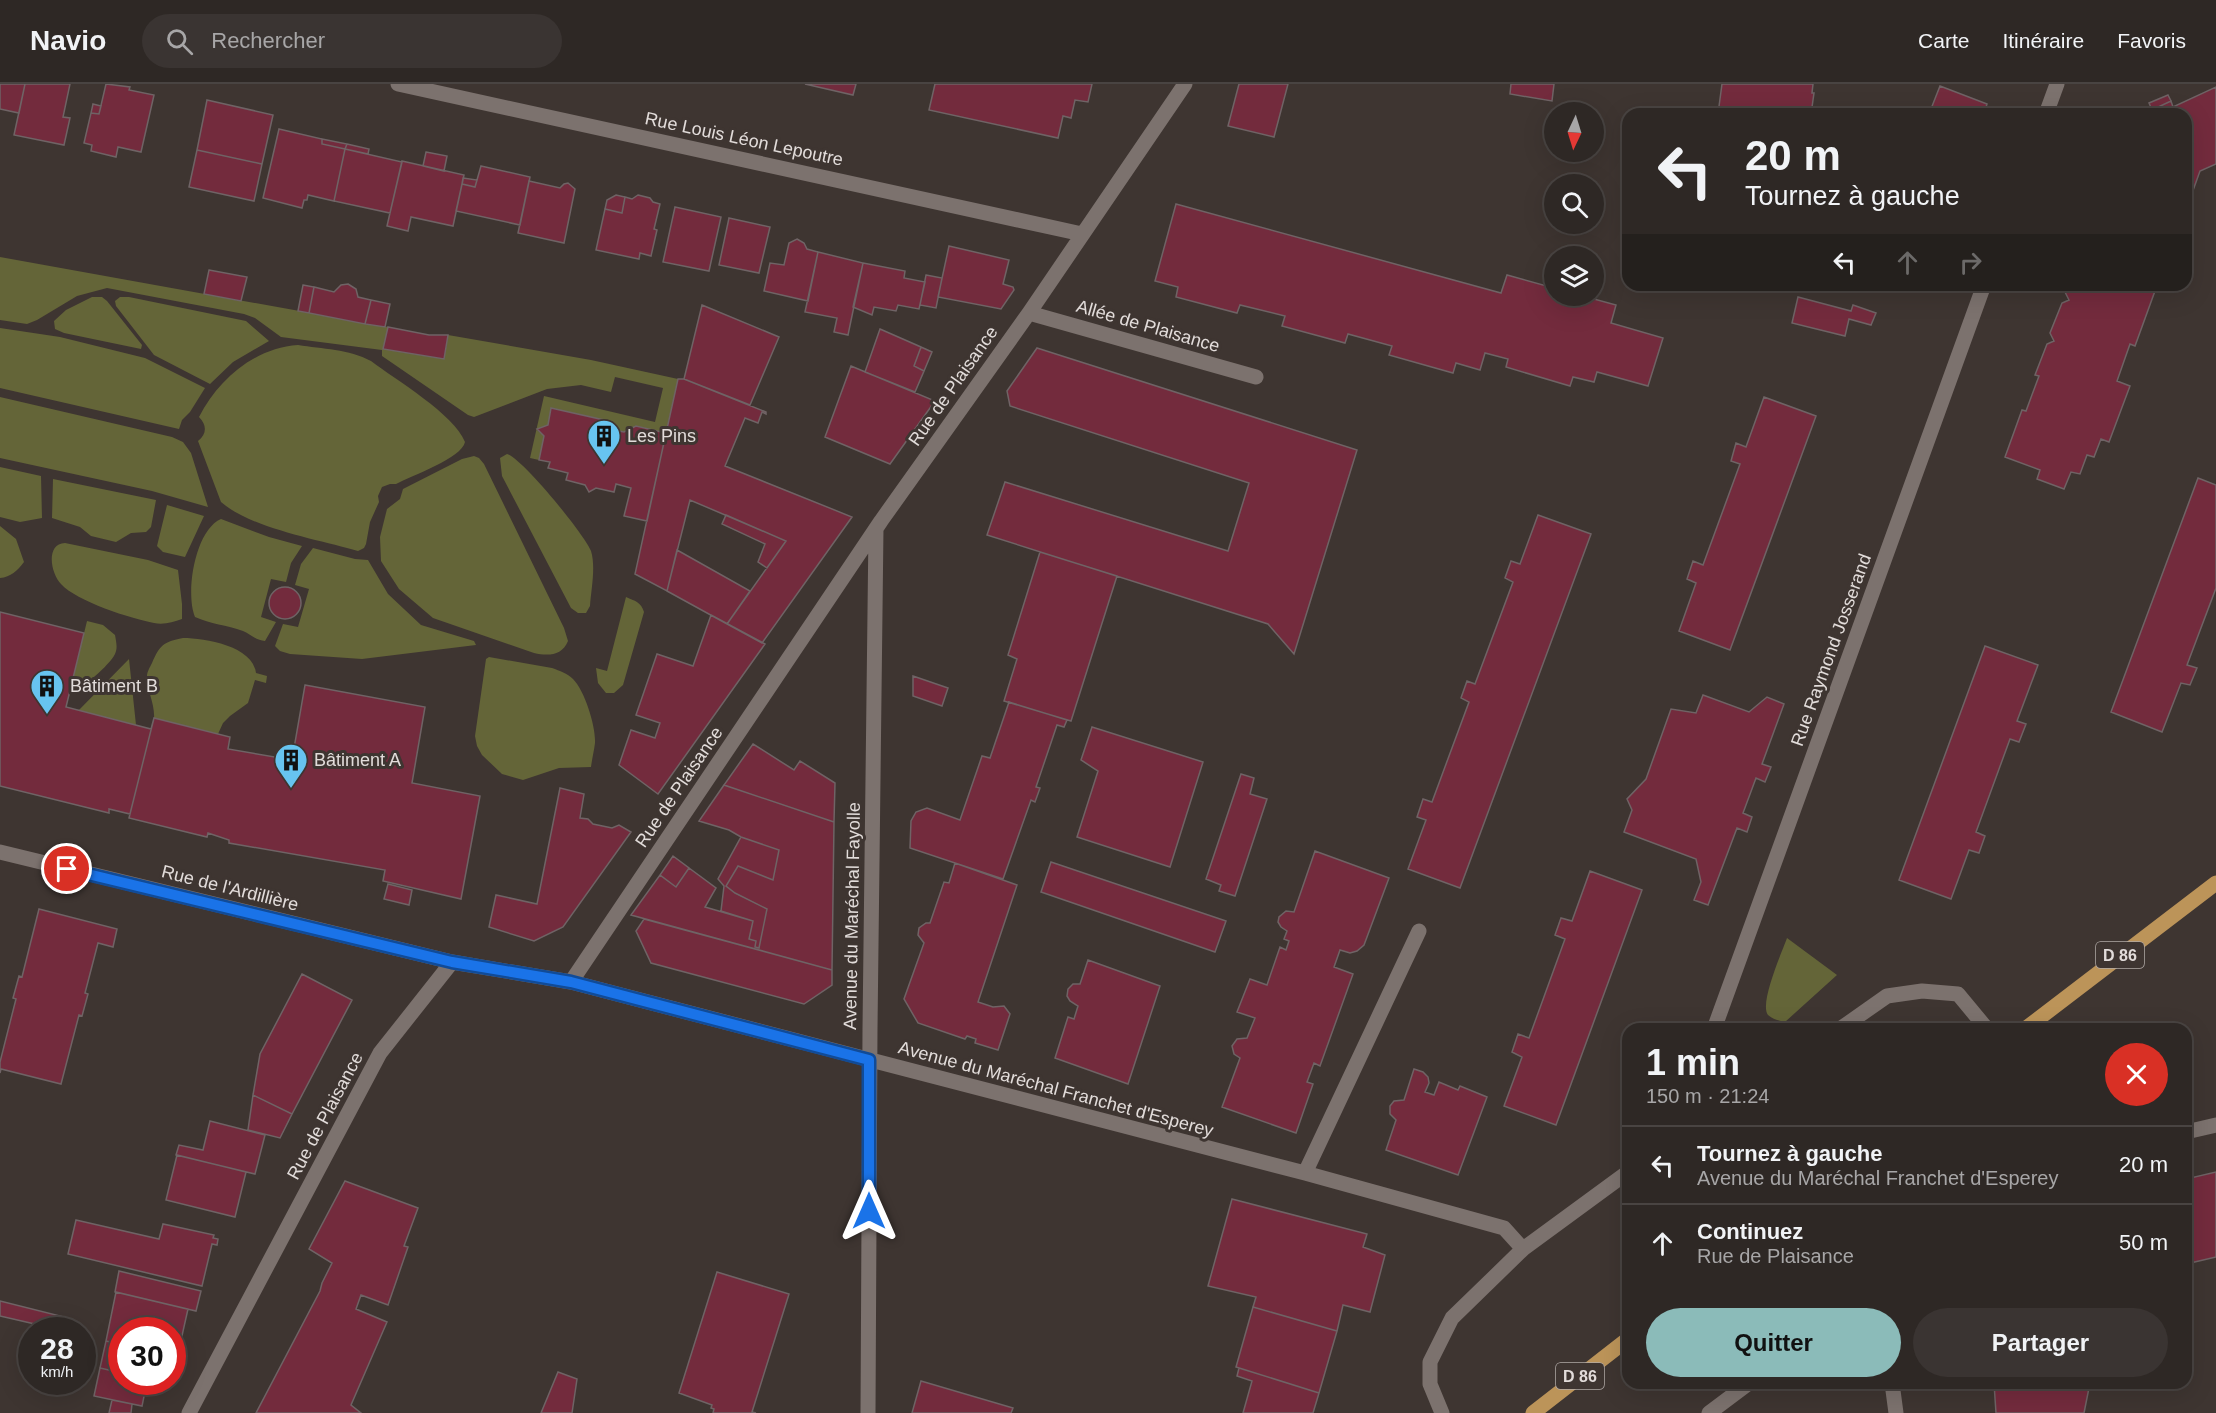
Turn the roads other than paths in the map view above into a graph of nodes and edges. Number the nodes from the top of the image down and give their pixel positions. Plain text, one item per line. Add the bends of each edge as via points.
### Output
1 (398, 84) edge
2 (1185, 84) edge
3 (2057, 84) edge
4 (2048, 108) edge
5 (1082, 234) junction
6 (1982, 291) edge
7 (1029, 313) junction
8 (1256, 377) dead end
9 (876, 528) junction
10 (0, 852) edge
11 (2216, 883) edge
12 (1419, 931) dead end
13 (452, 962) junction
14 (571, 982) junction
15 (1716, 1023) edge
16 (1849, 1023) edge
17 (1982, 1023) edge
18 (2033, 1023) edge
19 (869, 1060) junction
20 (2216, 1125) edge
21 (2192, 1131) edge
22 (1305, 1173) junction
23 (1622, 1176) edge
24 (1523, 1249) junction
25 (1622, 1344) edge
26 (1741, 1389) edge
27 (1893, 1389) edge
28 (189, 1413) edge
29 (868, 1413) edge
30 (1442, 1413) edge
31 (1533, 1413) edge
32 (1709, 1413) edge
33 (1896, 1413) edge

1 - 5 street, Rue Louis Léon Lepoutre
2 - 5 street, Rue de Plaisance
3 - 4 street
5 - 7 street, Rue de Plaisance
6 - 15 street, Rue Raymond Josserand
7 - 8 street, Allée de Plaisance
7 - 9 street, Rue de Plaisance
9 - 14 street, Rue de Plaisance
9 - 19 street, Avenue du Maréchal Fayolle
10 - 13 street, Rue de l'Ardillière
11 - 18 main road, D 86
12 - 22 street
13 - 14 street
13 - 28 street, Rue de Plaisance via 380,1053
14 - 19 street, Avenue du Maréchal Franchet d'Esperey
16 - 17 street via 1887,996 1922,991 1958,994
19 - 22 street, Avenue du Maréchal Franchet d'Esperey
19 - 29 street, Avenue du Maréchal Fayolle
20 - 21 street
22 - 24 street, Avenue du Maréchal Franchet d'Esperey via 1504,1228
23 - 24 street
24 - 30 street via 1452,1318 1430,1362 1430,1384
25 - 31 main road, D 86
26 - 32 street
27 - 33 street

